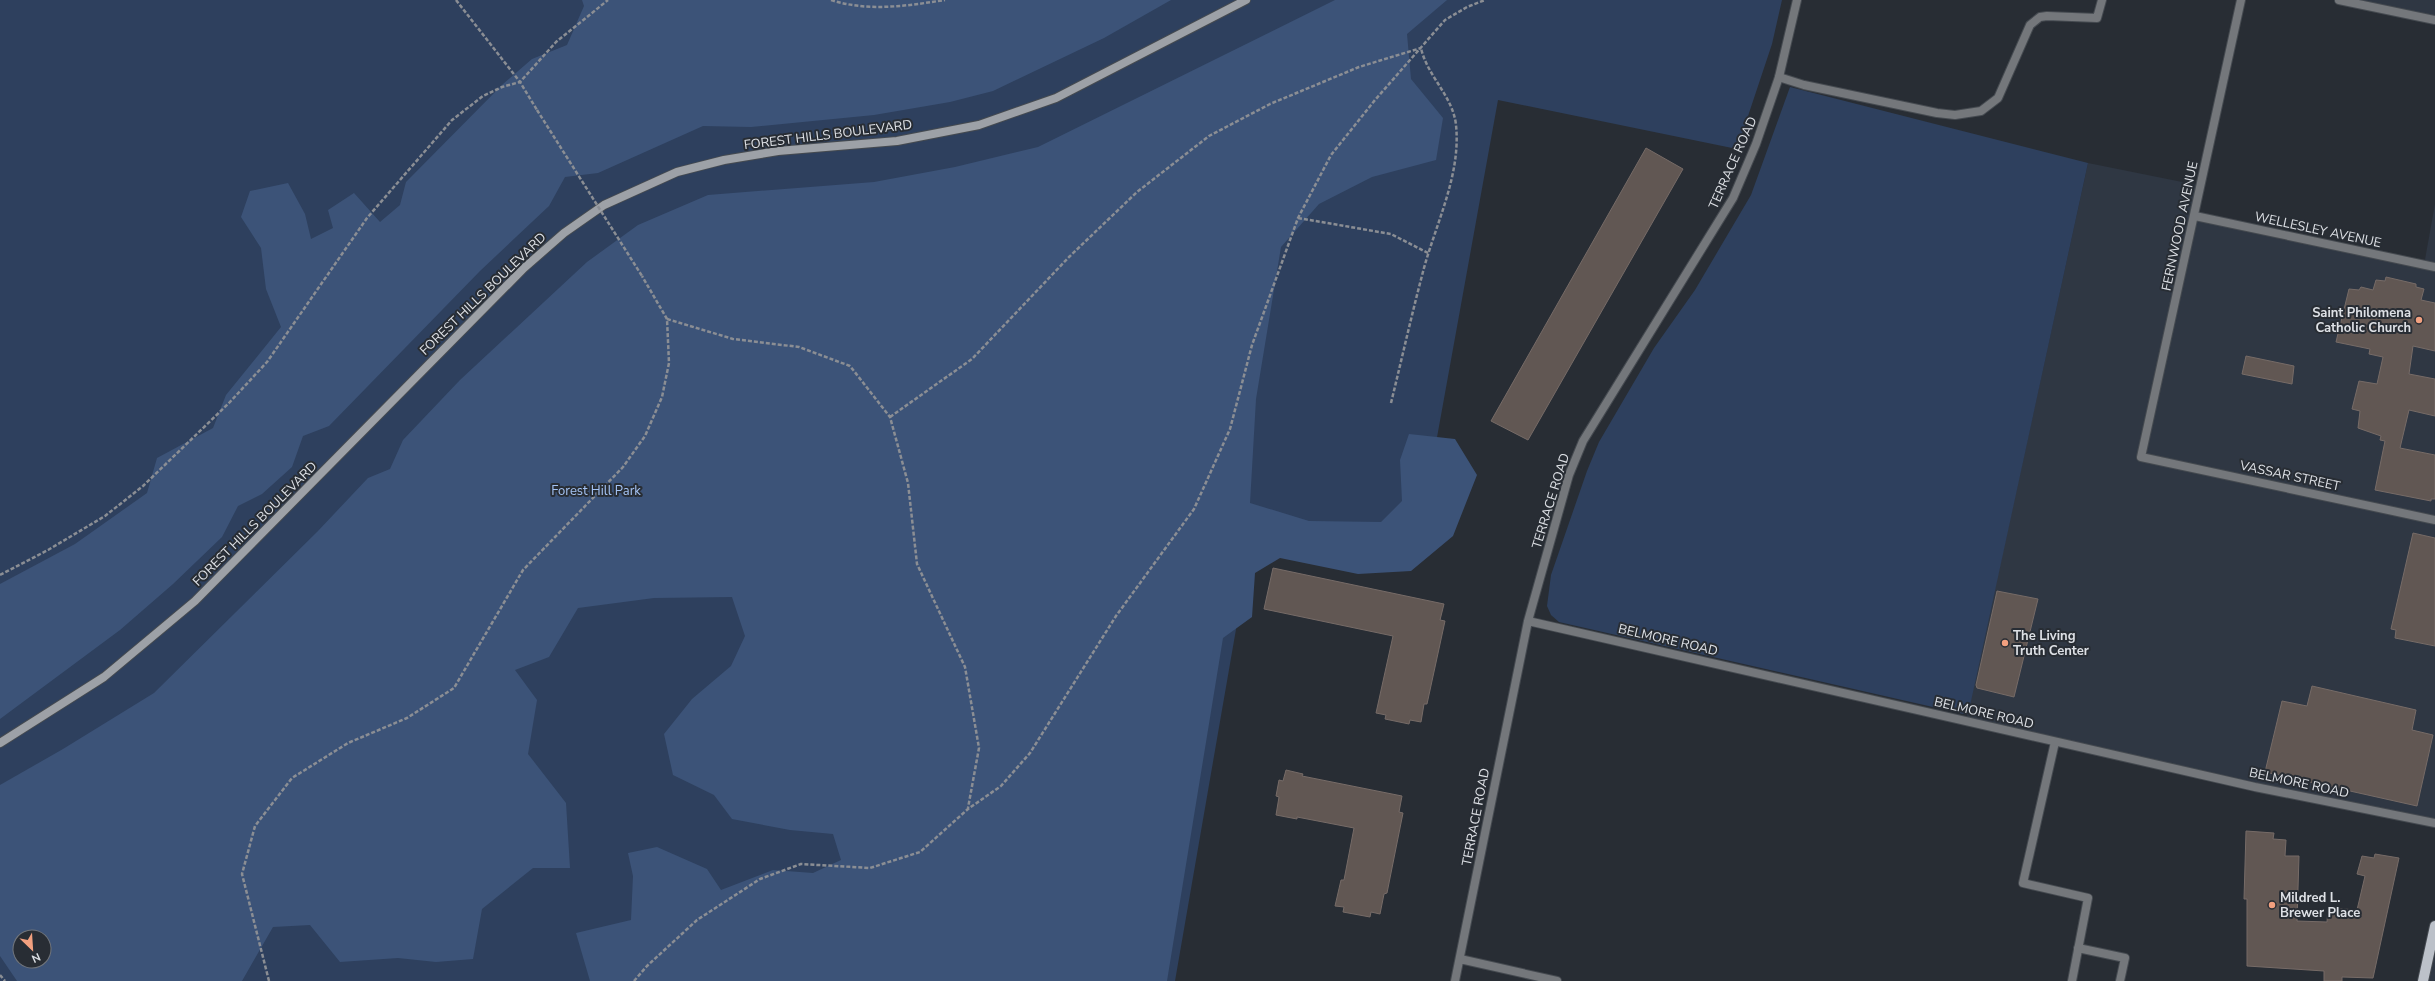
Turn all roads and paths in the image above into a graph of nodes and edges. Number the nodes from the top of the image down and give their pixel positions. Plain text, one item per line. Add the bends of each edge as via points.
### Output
1 (456, 0) edge
2 (608, 0) edge
3 (830, 0) edge
4 (945, 0) edge
5 (1246, 0) edge
6 (1485, 0) edge
7 (1797, 0) edge
8 (2102, 0) edge
9 (2241, 0) edge
10 (2339, 0) edge
11 (2435, 20) edge
12 (1421, 48) junction
13 (1779, 77) junction
14 (520, 82) junction
15 (2195, 216) junction
16 (1298, 218) junction
17 (1428, 253) junction
18 (2435, 268) edge
19 (667, 319) junction
20 (1391, 403) dead end
21 (890, 417) junction
22 (2141, 456) joint
23 (2435, 520) edge
24 (0, 574) edge
25 (1528, 621) junction
26 (2055, 742) junction
27 (0, 743) edge
28 (968, 809) junction
29 (2435, 823) edge
30 (2435, 926) edge
31 (2078, 948) junction
32 (1460, 959) junction
33 (0, 975) edge
34 (5, 981) edge
35 (269, 981) edge
36 (634, 981) edge
37 (1455, 981) edge
38 (1558, 981) edge
39 (2072, 981) edge
40 (2120, 981) edge
41 (2423, 981) edge

1 - 14 path
2 - 14 path via 556,42
3 - 4 path via 842,4 893,8
5 - 27 street, FOREST HILLS BOULEVARD via 1056,98 979,125 897,141 778,150 724,160 677,172 604,205 564,233 524,268 195,601 104,677
6 - 12 path via 1445,20
7 - 13 street, TERRACE ROAD
8 - 13 street via 2097,18 2047,16 2040,17 2030,25 1998,98 1980,111 1954,115 1937,113 1804,85
9 - 15 street, FERNWOOD AVENUE
10 - 11 street
12 - 16 path via 1330,155
12 - 17 path via 1424,60 1448,100 1456,122 1458,147 1452,180
12 - 21 path via 1352,69 1270,104 1209,136 1137,192 1069,257 972,360
13 - 25 street, TERRACE ROAD via 1756,144 1733,198 1583,441 1569,475
14 - 19 path, bridge
14 - 24 path via 483,96 452,120 367,218 267,362 229,403 143,486 105,516 48,550
15 - 18 street, WELLESLEY AVENUE
15 - 22 street, FERNWOOD AVENUE
16 - 17 path via 1391,234
16 - 28 path via 1252,345 1230,429 1194,509 1116,616 1030,753 1001,786
17 - 20 path
19 - 21 path via 733,339 799,347 850,366
19 - 35 path via 669,363 662,397 645,436 623,467 523,570 454,688 407,718 348,743 292,778 255,826 242,874
21 - 28 path via 908,483 917,564 965,667 979,748
22 - 23 street, VASSAR STREET
25 - 26 street, BELMORE ROAD
25 - 32 street, TERRACE ROAD
26 - 29 street, BELMORE ROAD via 2255,787
26 - 31 street via 2022,883 2088,898
28 - 36 path via 920,852 870,868 801,864 760,879 697,920
30 - 41 main road
31 - 39 street
31 - 40 street via 2125,958
32 - 37 street, TERRACE ROAD
32 - 38 street
33 - 34 path

